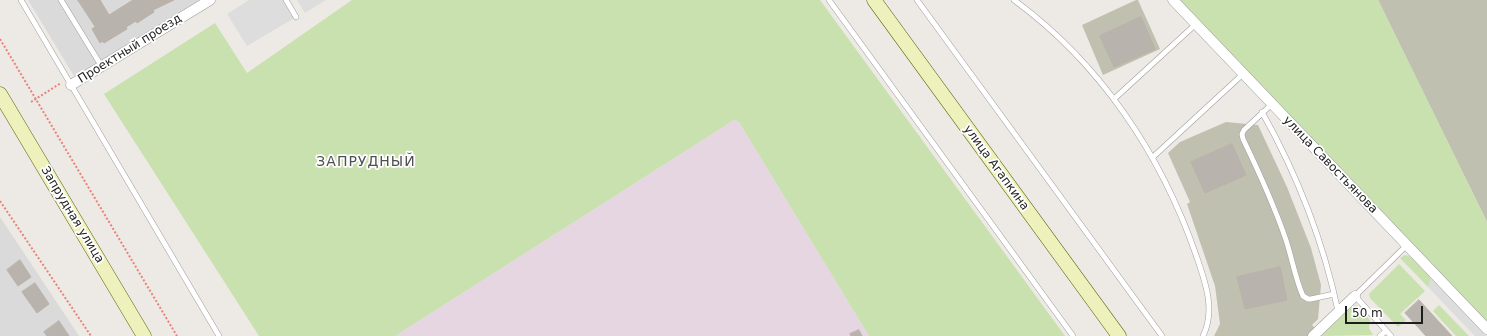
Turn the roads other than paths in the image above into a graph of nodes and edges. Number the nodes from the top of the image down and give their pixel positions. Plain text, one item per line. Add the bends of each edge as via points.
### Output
1 (21, 0) edge
2 (61, 0) edge
3 (210, 0) edge
4 (286, 0) edge
5 (829, 0) edge
6 (874, 0) edge
7 (917, 0) edge
8 (1014, 0) edge
9 (1173, 0) edge
10 (296, 16) dead end
11 (1196, 24) junction
12 (102, 67) junction
13 (1243, 74) junction
14 (71, 85) junction
15 (0, 94) edge
16 (1114, 99) junction
17 (1272, 104) junction
18 (1262, 112) junction
19 (1153, 157) junction
20 (1407, 245) junction
21 (1334, 294) junction
22 (1355, 296) junction
23 (1338, 312) junction
24 (1487, 329) edge
25 (1386, 331) junction
26 (144, 336) edge
27 (219, 336) edge
28 (1074, 336) edge
29 (1119, 336) edge
30 (1162, 336) edge
31 (1202, 336) edge
32 (1313, 336) edge
33 (1380, 336) edge
34 (1391, 336) edge

1 - 14 lane
2 - 12 lane
3 - 12 street, Проектный проезд
4 - 10 lane
5 - 28 lane
6 - 29 main road, улица Агапкина
7 - 30 lane
8 - 16 lane via 1051,30
9 - 11 street, улица Савостьянова
11 - 13 street, улица Савостьянова
11 - 16 lane
12 - 14 street, Проектный проезд
13 - 17 street, улица Савостьянова
13 - 19 lane
14 - 27 lane
15 - 26 main road, Запрудная улица
16 - 19 lane
17 - 18 lane
17 - 20 street, улица Савостьянова
18 - 21 lane via 1293,171 1309,209
18 - 21 lane via 1244,130 1243,139 1277,214 1302,293 1308,299
19 - 31 lane via 1188,232 1199,265 1210,306 1208,322
20 - 22 lane
20 - 24 street, улица Савостьянова
21 - 23 lane
22 - 23 street
22 - 25 lane
23 - 32 street
25 - 33 lane
25 - 34 lane

